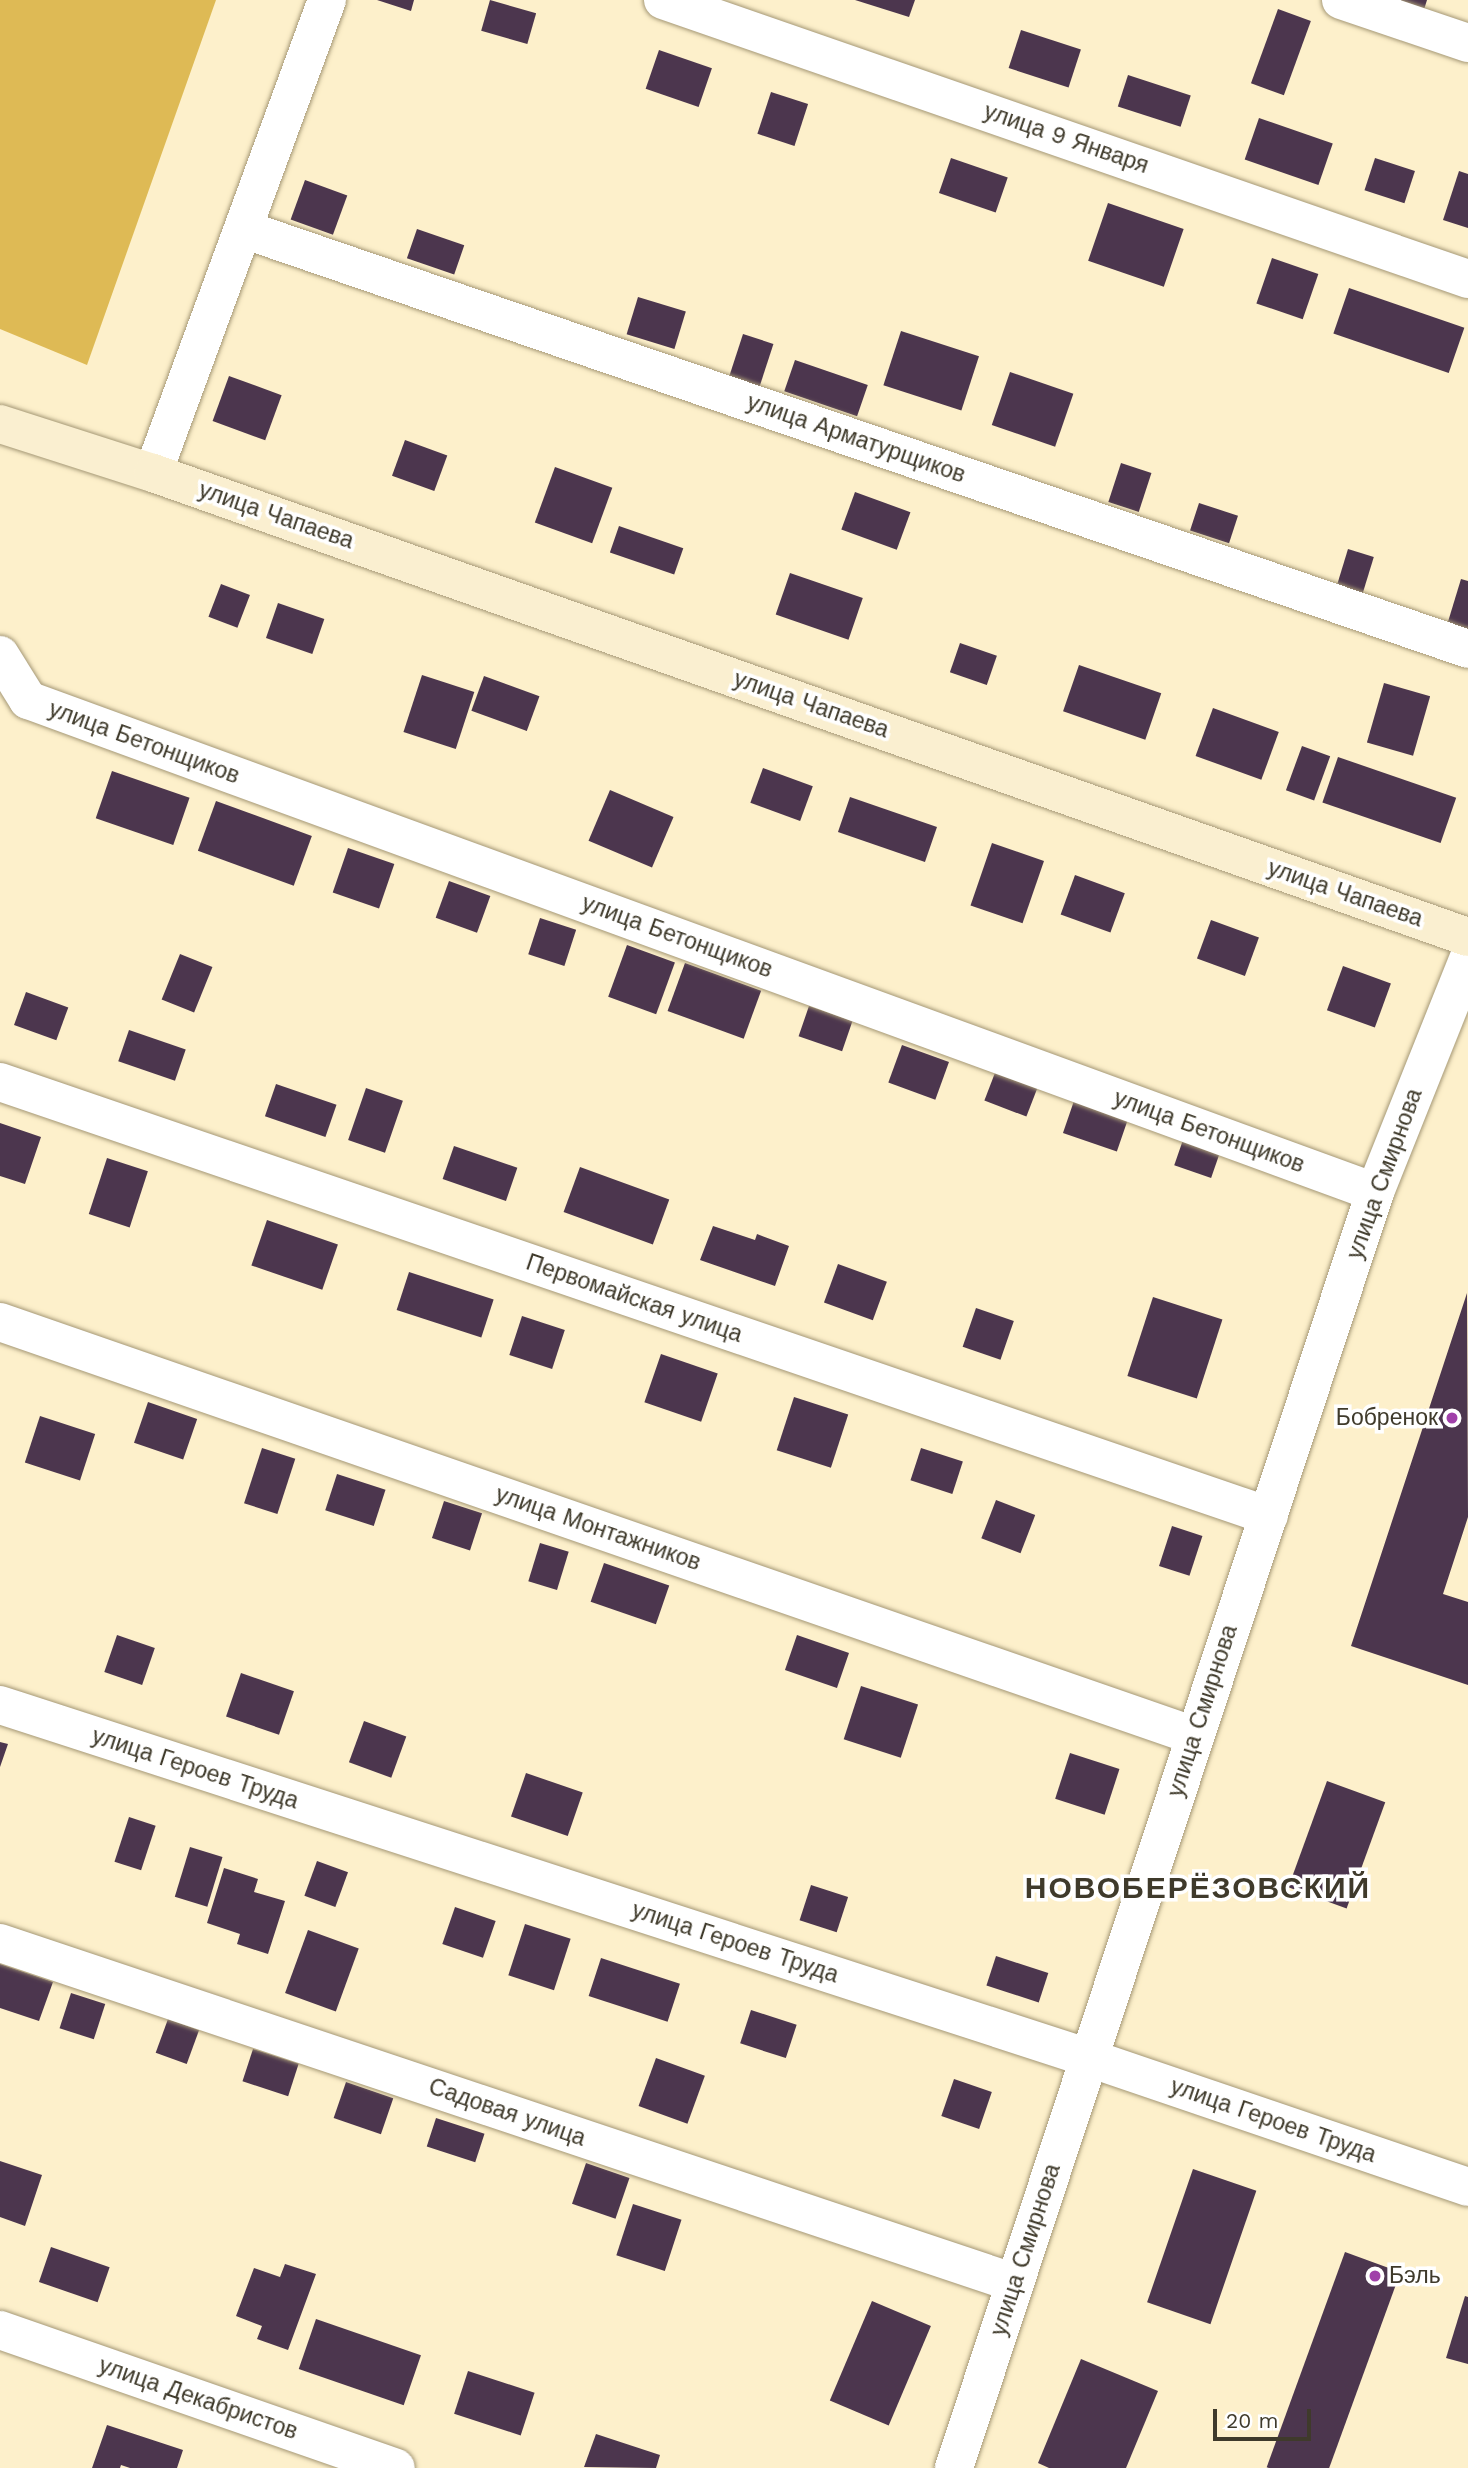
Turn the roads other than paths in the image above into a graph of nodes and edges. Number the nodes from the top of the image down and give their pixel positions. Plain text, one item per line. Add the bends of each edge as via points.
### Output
1 (327, 0) edge
2 (663, 0) edge
3 (1341, 0) edge
4 (1468, 43) edge
5 (243, 229) junction
6 (1468, 279) edge
7 (0, 424) edge
8 (153, 473) junction
9 (1468, 649) edge
10 (0, 655) edge
11 (1468, 937) edge
12 (1468, 960) edge
13 (0, 1082) edge
14 (1375, 1192) junction
15 (0, 1322) edge
16 (1269, 1516) junction
17 (0, 1706) edge
18 (1195, 1736) junction
19 (0, 1943) edge
20 (1089, 2058) junction
21 (1468, 2187) edge
22 (1015, 2283) junction
23 (0, 2330) edge
24 (396, 2468) edge
25 (954, 2468) edge

1 - 5 street
2 - 6 street, улица 9 Января
3 - 4 street
5 - 8 street
5 - 9 street, улица Арматурщиков
7 - 8 street, улица Чапаева
8 - 11 street, улица Чапаева
10 - 14 street, улица Бетонщиков via 28,700
12 - 14 street, улица Смирнова
13 - 16 street, Первомайская улица
14 - 16 street, улица Смирнова
15 - 18 street, улица Монтажников
16 - 18 street, улица Смирнова
17 - 20 street, улица Героев Труда
18 - 20 street, улица Смирнова
19 - 22 street, Садовая улица
20 - 21 street, улица Героев Труда
20 - 22 street, улица Смирнова
22 - 25 street, улица Смирнова
23 - 24 street, улица Декабристов

